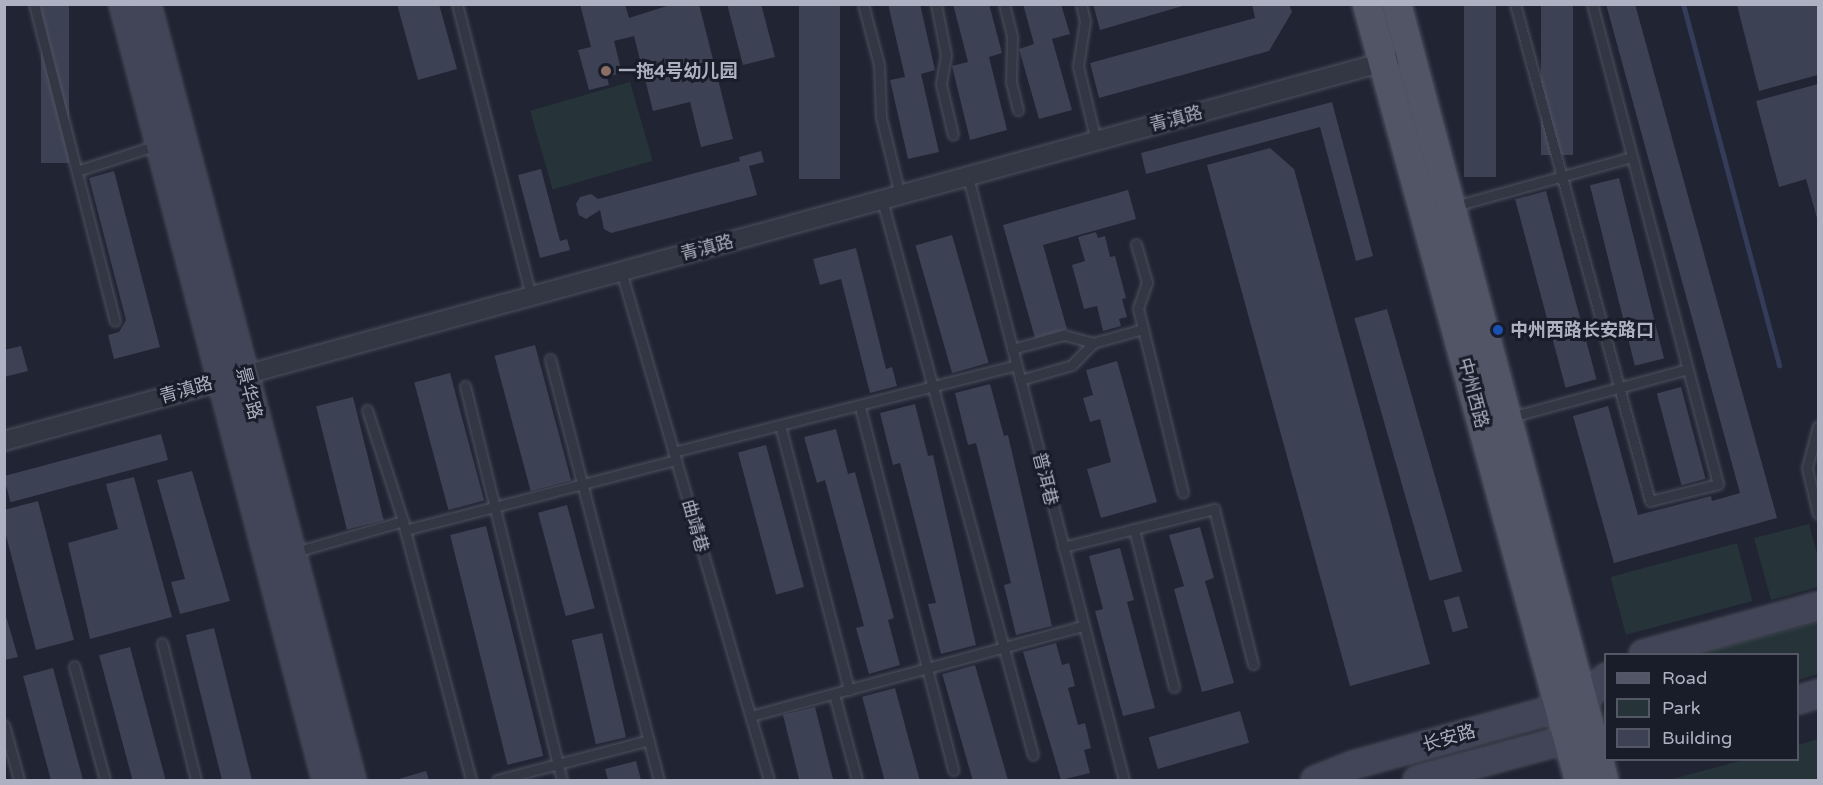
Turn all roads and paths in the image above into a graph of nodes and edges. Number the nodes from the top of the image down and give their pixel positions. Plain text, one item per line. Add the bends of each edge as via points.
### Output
1 (34, 4) edge
2 (123, 4) edge
3 (147, 4) edge
4 (458, 4) edge
5 (863, 4) edge
6 (936, 4) edge
7 (1004, 4) edge
8 (1081, 4) edge
9 (1367, 4) edge
10 (1397, 4) edge
11 (1515, 4) edge
12 (1592, 4) edge
13 (1410, 55) junction
14 (1382, 63) junction
15 (1018, 110) dead end
16 (953, 135) dead end
17 (1096, 141) junction
18 (157, 145) junction
19 (1632, 157) junction
20 (77, 171) junction
21 (1562, 176) junction
22 (968, 177) junction
23 (900, 195) junction
24 (882, 200) junction
25 (1452, 207) junction
26 (1136, 244) dead end
27 (621, 271) junction
28 (531, 297) junction
29 (115, 321) dead end
30 (1143, 329) junction
31 (1093, 343) junction
32 (1012, 349) junction
33 (550, 359) dead end
34 (1016, 365) junction
35 (1688, 369) junction
36 (232, 378) junction
37 (1020, 380) junction
38 (465, 386) dead end
39 (933, 387) junction
40 (1619, 387) junction
41 (860, 407) junction
42 (367, 410) dead end
43 (1508, 418) junction
44 (780, 424) junction
45 (1818, 426) edge
46 (4, 441) edge
47 (675, 456) junction
48 (581, 485) junction
49 (1183, 493) dead end
50 (494, 506) junction
51 (1818, 514) edge
52 (404, 526) junction
53 (1134, 529) junction
54 (1063, 548) junction
55 (280, 557) junction
56 (1818, 606) edge
57 (1083, 626) junction
58 (162, 644) dead end
59 (1004, 648) junction
60 (1647, 653) edge
61 (1253, 664) dead end
62 (74, 666) dead end
63 (927, 669) junction
64 (1604, 678) edge
65 (1174, 687) dead end
66 (849, 690) junction
67 (834, 694) junction
68 (1818, 694) edge
69 (1799, 699) edge
70 (1571, 704) junction
71 (751, 716) junction
72 (4, 725) edge
73 (1588, 736) edge
74 (649, 740) junction
75 (1033, 755) dead end
76 (558, 764) junction
77 (952, 770) dead end
78 (19, 780) edge
79 (105, 780) edge
80 (196, 780) edge
81 (326, 780) edge
82 (352, 780) edge
83 (471, 780) edge
84 (497, 780) edge
85 (562, 780) edge
86 (659, 780) edge
87 (769, 780) edge
88 (857, 780) edge
89 (1124, 780) edge
90 (1315, 780) edge
91 (1417, 780) edge
92 (1579, 780) edge
93 (1604, 780) edge

1 - 20 lane
2 - 18 main road, 景华路
3 - 36 main road, 景华路
4 - 28 lane
5 - 23 lane via 879,65 881,117
6 - 16 lane via 946,55 941,84
7 - 15 lane via 1012,36 1011,82
8 - 17 lane via 1085,21 1078,66
9 - 14 main road, 中州西路
10 - 13 main road, 中州西路
11 - 21 lane
12 - 19 lane
13 - 14 street, 青滇路
13 - 25 main road, 中州西路
14 - 17 street, 青滇路
14 - 70 main road, 中州西路
17 - 22 street, 青滇路
18 - 20 lane
18 - 36 main road, 景华路
19 - 21 lane
19 - 35 lane
20 - 29 lane
21 - 25 lane
21 - 40 lane
22 - 23 street, 青滇路
22 - 32 lane, 普洱巷
23 - 24 street, 青滇路
24 - 27 street, 青滇路
24 - 39 lane
25 - 43 main road, 中州西路
26 - 30 lane via 1147,282 1138,308
27 - 28 street, 青滇路
27 - 47 lane, 曲靖巷
28 - 36 street, 青滇路
30 - 31 lane
30 - 49 lane
31 - 32 lane via 1064,335
31 - 37 lane via 1072,365
32 - 34 lane, 普洱巷
33 - 48 lane
34 - 37 lane, 普洱巷
34 - 39 lane
35 - 40 lane
35 - 40 lane via 1718,484 1650,501
36 - 46 street, 青滇路
36 - 55 main road, 景华路
37 - 54 lane, 普洱巷
38 - 50 lane
39 - 41 lane
39 - 59 lane
40 - 43 lane
41 - 44 lane
41 - 63 lane
42 - 52 lane
43 - 70 main road, 中州西路
44 - 47 lane
44 - 66 lane
45 - 51 lane via 1807,468
47 - 48 lane
47 - 71 lane, 曲靖巷
48 - 50 lane
48 - 74 lane
50 - 52 lane
50 - 76 lane
52 - 55 lane
52 - 83 lane
53 - 54 lane
53 - 61 lane via 1214,509
53 - 65 lane
54 - 57 lane, 普洱巷
55 - 81 main road, 景华路
55 - 82 main road, 景华路
56 - 60 main road
57 - 59 lane
57 - 89 lane, 普洱巷
58 - 80 lane
59 - 63 lane
59 - 75 lane
62 - 79 lane
63 - 66 lane
63 - 77 lane
64 - 70 main road
66 - 67 lane
67 - 71 lane
67 - 88 lane
68 - 69 main road
70 - 73 main road, 中州西路
70 - 90 main road, 长安路 via 1353,765
71 - 87 lane, 曲靖巷
72 - 78 lane
73 - 91 main road, 长安路
73 - 92 main road, 中州西路
73 - 93 main road, 中州西路
74 - 76 lane
74 - 86 lane
76 - 84 lane
76 - 85 lane

